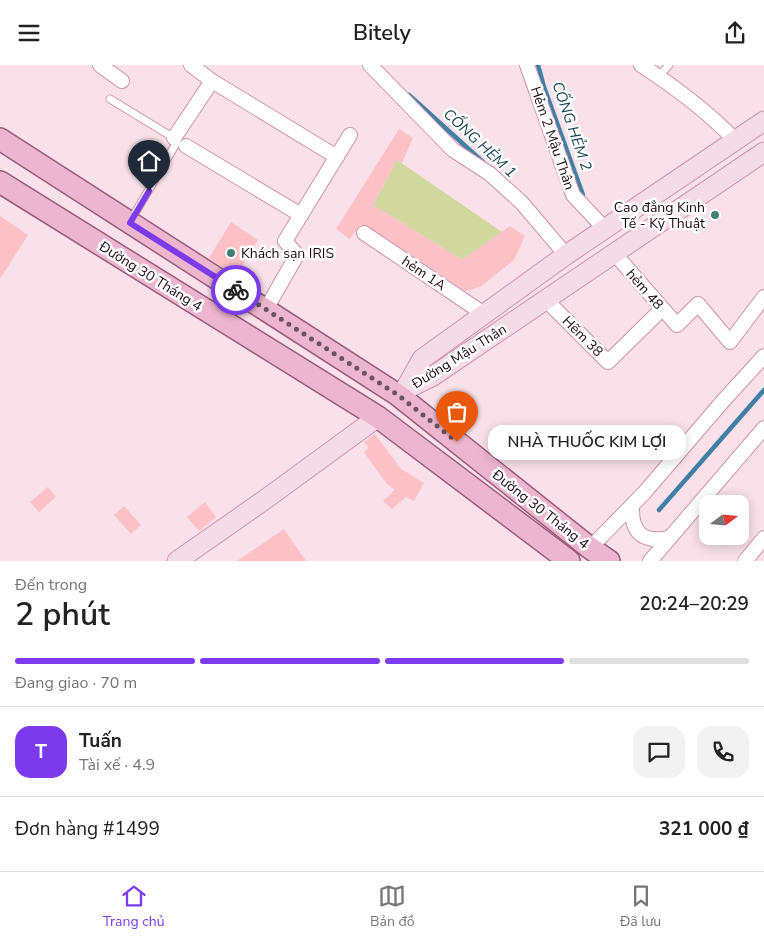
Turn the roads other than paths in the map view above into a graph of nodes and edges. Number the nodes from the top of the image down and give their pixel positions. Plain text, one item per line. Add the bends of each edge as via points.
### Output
1 (100, 65) edge
2 (191, 65) edge
3 (370, 65) edge
4 (528, 65) edge
5 (642, 65) edge
6 (669, 65) edge
7 (659, 76) junction
8 (122, 81) dead end
9 (212, 81) junction
10 (110, 99) dead end
11 (764, 121) edge
12 (350, 135) dead end
13 (0, 139) edge
14 (735, 140) junction
15 (180, 142) junction
16 (764, 152) edge
17 (336, 157) junction
18 (0, 182) edge
19 (301, 215) junction
20 (130, 223) junction
21 (605, 229) junction
22 (364, 233) dead end
23 (614, 253) junction
24 (566, 255) junction
25 (516, 291) junction
26 (764, 297) edge
27 (538, 305) junction
28 (266, 309) junction
29 (662, 309) junction
30 (484, 314) junction
31 (764, 356) edge
32 (401, 393) junction
33 (378, 417) junction
34 (764, 429) edge
35 (632, 506) junction
36 (669, 538) junction
37 (764, 538) edge
38 (590, 548) junction
39 (566, 560) edge
40 (176, 561) edge
41 (609, 561) edge
42 (650, 561) edge
43 (745, 561) edge

1 - 8 street
2 - 9 street
3 - 24 street via 453,150 490,174 522,203
4 - 21 street, Hẻm 2 Mậu Thân via 574,195
5 - 7 street
6 - 7 lane
7 - 14 street via 675,86
9 - 15 street
9 - 17 street
10 - 15 lane
11 - 14 main road, Đường Mậu Thân
12 - 17 street
13 - 20 main road, Đường 30 Tháng 4
14 - 21 main road, Đường Mậu Thân
15 - 19 street
15 - 20 lane via 177,142
16 - 23 main road, Đường Mậu Thân
17 - 19 street
18 - 33 main road, Đường 30 Tháng 4
19 - 28 street via 285,241 297,255
20 - 28 main road, Đường 30 Tháng 4
21 - 24 main road, Đường Mậu Thân
22 - 30 street, hẻm 1A
23 - 27 main road, Đường Mậu Thân
23 - 29 street, hẻm 48
24 - 25 main road, Đường Mậu Thân
25 - 27 main road
25 - 30 main road, Đường Mậu Thân
26 - 29 street, hẻm 48 via 730,342 698,304 677,325
27 - 29 street, Hẽm 38 via 608,362
27 - 32 main road, Đường Mậu Thân via 433,376
28 - 32 main road, Đường 30 Tháng 4
30 - 32 main road, Đường Mậu Thân via 422,359
31 - 35 street
32 - 33 main road
32 - 38 main road, Đường 30 Tháng 4
33 - 39 main road, Đường 30 Tháng 4
33 - 40 main road
34 - 36 street
35 - 36 street via 631,517 641,536 658,540
35 - 38 street
36 - 42 street
37 - 43 street
38 - 41 main road, Đường 30 Tháng 4

